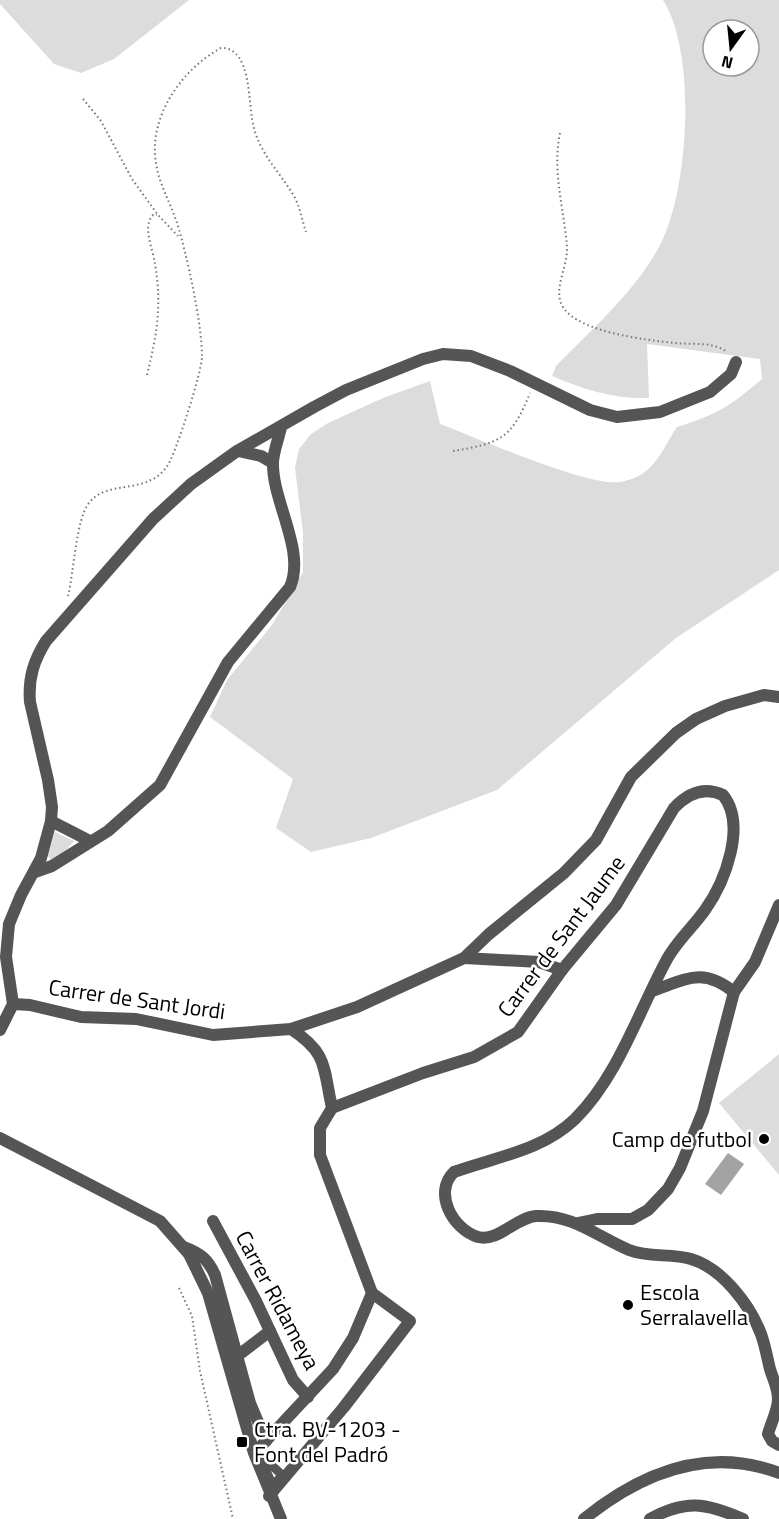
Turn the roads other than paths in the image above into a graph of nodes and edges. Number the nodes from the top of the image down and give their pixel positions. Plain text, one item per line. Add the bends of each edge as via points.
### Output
1 (736, 362) road end
2 (281, 427) junction
3 (237, 451) junction
4 (273, 463) junction
5 (779, 697) edge
6 (51, 821) junction
7 (90, 841) junction
8 (35, 872) junction
9 (779, 905) edge
10 (464, 958) junction
11 (562, 970) junction
12 (652, 991) junction
13 (734, 992) junction
14 (13, 1004) junction
15 (291, 1029) junction
16 (0, 1030) edge
17 (332, 1108) junction
18 (0, 1137) edge
19 (213, 1221) dead end
20 (578, 1223) junction
21 (372, 1293) junction
22 (270, 1331) junction
23 (232, 1359) junction
24 (308, 1396) junction
25 (266, 1441) junction
26 (779, 1445) edge
27 (254, 1453) junction
28 (779, 1473) edge
29 (270, 1496) junction
30 (281, 1519) edge
31 (584, 1519) edge
32 (650, 1519) edge
33 (742, 1519) edge

1 - 2 street via 731,374 717,388 676,406 638,416 604,414 471,356 434,355 346,390
2 - 3 street
2 - 4 street
3 - 4 street
3 - 6 street via 170,501 38,653 29,689 48,780
4 - 7 street via 293,552 290,587 228,662 160,784 108,831
5 - 10 street, Carrer de Sant Jordi via 764,695 725,706 676,733 631,777 586,853
6 - 7 street
6 - 8 street
7 - 8 street via 52,866
8 - 14 street via 9,924 6,957
9 - 13 street via 755,962
10 - 11 street via 539,962
10 - 15 street, Carrer de Sant Jordi via 357,1007
11 - 12 street, Carrer de Sant Jaume via 616,905 674,808 692,794 717,792 728,802 734,818 724,869 707,908 667,958
11 - 17 street, Carrer de Sant Jaume via 518,1032 498,1045
12 - 13 street via 707,977
12 - 20 street, Carrer de Sant Jaume via 602,1086 574,1120 534,1145 454,1172 448,1178 446,1205 477,1236 486,1238 535,1216
13 - 20 street via 703,1111 668,1189 648,1210 632,1219
14 - 15 street, Carrer de Sant Jordi via 81,1017 136,1019 213,1035
14 - 16 street
15 - 17 street via 318,1051
17 - 21 street via 320,1128 320,1155
18 - 23 street via 160,1221 184,1247 202,1277
19 - 22 street, Carrer Ridameya
20 - 26 street via 632,1252 692,1259 726,1282 762,1334 778,1401 768,1434
21 - 24 street via 353,1338 333,1369
21 - 29 street via 410,1321
22 - 23 street
22 - 24 street, Carrer Ridameya via 293,1380
23 - 25 street
23 - 27 street
24 - 25 street
25 - 27 street
27 - 29 street
28 - 31 street via 738,1462 676,1467 634,1485
29 - 30 street
32 - 33 street via 687,1504 720,1509

